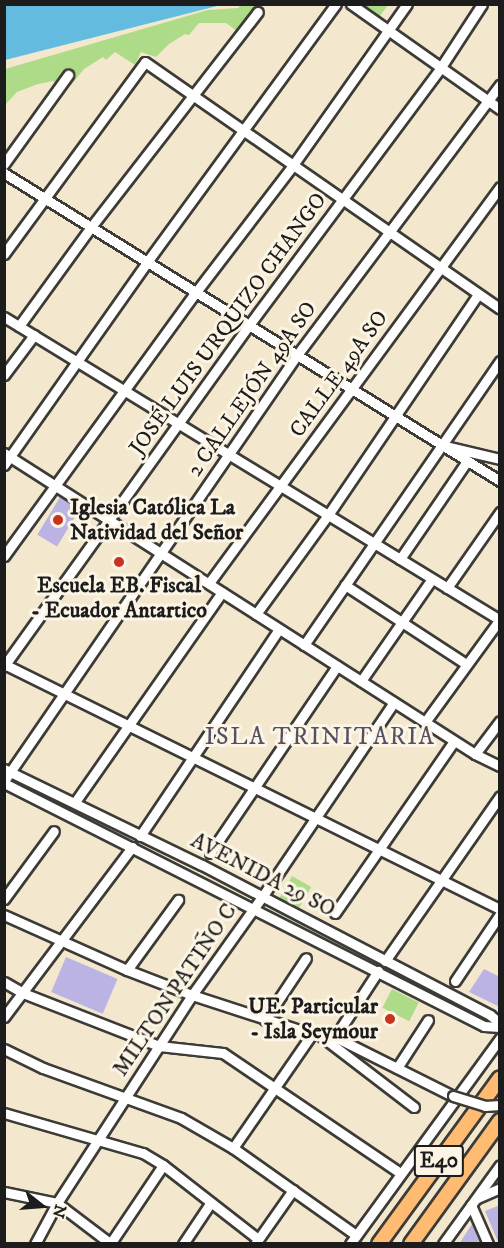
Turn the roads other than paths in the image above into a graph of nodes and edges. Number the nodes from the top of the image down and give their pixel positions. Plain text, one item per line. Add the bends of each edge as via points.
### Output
1 (336, 4) edge
2 (351, 4) edge
3 (407, 4) edge
4 (482, 4) edge
5 (258, 12) dead end
6 (388, 30) junction
7 (441, 67) junction
8 (68, 75) dead end
9 (500, 85) edge
10 (192, 94) junction
11 (488, 101) junction
12 (500, 109) edge
13 (243, 131) junction
14 (4, 164) edge
15 (293, 165) junction
16 (4, 173) edge
17 (500, 187) edge
18 (45, 200) junction
19 (343, 200) junction
20 (91, 227) junction
21 (391, 234) junction
22 (4, 254) edge
23 (147, 262) junction
24 (441, 268) junction
25 (196, 292) junction
26 (478, 294) junction
27 (500, 295) edge
28 (496, 306) edge
29 (4, 317) edge
30 (249, 325) junction
31 (19, 326) junction
32 (34, 335) junction
33 (297, 355) junction
34 (77, 361) junction
35 (500, 361) edge
36 (4, 375) edge
37 (351, 389) junction
38 (126, 391) junction
39 (394, 416) junction
40 (179, 424) junction
41 (441, 445) junction
42 (229, 454) junction
43 (6, 458) edge
44 (500, 459) edge
45 (467, 461) junction
46 (500, 481) edge
47 (56, 486) junction
48 (281, 486) junction
49 (500, 512) edge
50 (328, 515) junction
51 (109, 520) junction
52 (375, 544) junction
53 (160, 553) junction
54 (4, 556) edge
55 (400, 559) junction
56 (432, 579) junction
57 (208, 583) junction
58 (345, 585) junction
59 (447, 588) junction
60 (222, 592) junction
61 (256, 614) junction
62 (499, 620) edge
63 (402, 622) junction
64 (279, 629) junction
65 (304, 645) junction
66 (466, 664) junction
67 (5, 665) edge
68 (337, 666) junction
69 (361, 681) junction
70 (64, 694) junction
71 (394, 702) junction
72 (500, 721) edge
73 (425, 722) junction
74 (129, 726) junction
75 (454, 741) junction
76 (474, 754) junction
77 (194, 758) junction
78 (500, 766) edge
79 (8, 771) edge
80 (4, 782) edge
81 (254, 788) junction
82 (500, 796) edge
83 (75, 802) junction
84 (315, 818) junction
85 (54, 831) dead end
86 (140, 836) junction
87 (132, 847) junction
88 (379, 849) junction
89 (210, 853) dead end
90 (443, 881) junction
91 (262, 897) junction
92 (4, 898) edge
93 (178, 900) dead end
94 (254, 908) junction
95 (500, 909) edge
96 (335, 913) dead end
97 (500, 914) edge
98 (4, 915) edge
99 (62, 942) junction
100 (306, 958) dead end
101 (385, 961) junction
102 (127, 970) junction
103 (378, 971) junction
104 (455, 981) dead end
105 (4, 982) edge
106 (23, 993) junction
107 (192, 994) junction
108 (4, 1017) edge
109 (265, 1020) junction
110 (428, 1020) dead end
111 (500, 1023) edge
112 (500, 1028) edge
113 (316, 1035) junction
114 (335, 1037) junction
115 (500, 1038) edge
116 (159, 1046) junction
117 (4, 1049) edge
118 (397, 1068) junction
119 (500, 1078) edge
120 (275, 1086) junction
121 (126, 1096) junction
122 (500, 1105) edge
123 (414, 1107) dead end
124 (4, 1113) edge
125 (500, 1121) edge
126 (98, 1140) junction
127 (233, 1148) junction
128 (163, 1165) junction
129 (500, 1165) edge
130 (400, 1173) junction
131 (500, 1188) edge
132 (293, 1190) junction
133 (4, 1192) edge
134 (211, 1202) junction
135 (473, 1202) junction
136 (57, 1203) junction
137 (356, 1234) junction
138 (257, 1241) edge
139 (110, 1243) edge
140 (35, 1244) edge
141 (183, 1244) edge
142 (350, 1244) edge
143 (379, 1244) edge
144 (411, 1244) edge
145 (443, 1244) edge
146 (488, 1244) edge

1 - 13 street
2 - 6 street
3 - 6 street
4 - 7 street, JOSÉ LUIS URQUIZO CHANGO
5 - 10 street
6 - 7 street
6 - 15 street
7 - 11 street
7 - 19 street, JOSÉ LUIS URQUIZO CHANGO
8 - 14 street
9 - 11 street, 2 CALLEJÓN 49A SO
10 - 13 street
10 - 18 street via 145,62
10 - 20 street
11 - 12 street
11 - 21 street, 2 CALLEJÓN 49A SO
13 - 15 street
13 - 23 street
15 - 19 street
15 - 25 street
16 - 18 street
17 - 24 street, CALLE 49A SO
18 - 20 street
18 - 22 street
19 - 21 street
19 - 30 street, JOSÉ LUIS URQUIZO CHANGO
20 - 23 street
20 - 31 street
21 - 24 street
21 - 33 street, 2 CALLEJÓN 49A SO
23 - 25 street
23 - 34 street
24 - 26 street
24 - 37 street, CALLE 49A SO
25 - 30 street
25 - 38 street
26 - 28 street
26 - 39 street
27 - 28 street
29 - 31 street
30 - 33 street
30 - 40 street, JOSÉ LUIS URQUIZO CHANGO
31 - 32 street
32 - 34 street
32 - 36 street
33 - 37 street
33 - 42 street, 2 CALLEJÓN 49A SO
34 - 38 street
34 - 43 street
35 - 41 street
37 - 39 street
37 - 48 street, CALLE 49A SO
38 - 40 street
38 - 47 street
39 - 41 street
39 - 50 street
40 - 42 street
40 - 51 street, JOSÉ LUIS URQUIZO CHANGO
41 - 44 street
41 - 45 street
41 - 52 street
42 - 48 street
42 - 53 street, 2 CALLEJÓN 49A SO
43 - 47 street
45 - 46 street
45 - 55 street
47 - 51 street
47 - 54 street
48 - 50 street
48 - 57 street, CALLE 49A SO
49 - 59 street
50 - 52 street
50 - 61 street
51 - 53 street
51 - 67 street, JOSÉ LUIS URQUIZO CHANGO
52 - 55 street
52 - 58 street
53 - 57 street
53 - 70 street, 2 CALLEJÓN 49A SO
55 - 56 street
56 - 59 street
56 - 63 street
57 - 60 street
58 - 63 street
58 - 65 street
59 - 62 street
60 - 61 street
60 - 74 street
61 - 64 street
62 - 66 street
63 - 66 street
63 - 69 street
64 - 65 street
64 - 77 street
65 - 68 street
66 - 73 street
67 - 70 street
68 - 69 street
68 - 81 street
69 - 71 street
70 - 74 street
70 - 79 street, 2 CALLEJÓN 49A SO
71 - 73 street
71 - 84 street, MILTON PATIÑO C
72 - 76 street
73 - 75 street
74 - 77 street
74 - 83 street
75 - 76 street
75 - 88 street
76 - 78 street
77 - 81 street
77 - 86 street
79 - 80 street, 2 CALLEJÓN 49A SO
79 - 83 street, AVENIDA 29 SO
80 - 87 street, AVENIDA 29 SO
81 - 84 street
81 - 89 street
82 - 90 street
83 - 86 street, AVENIDA 29 SO
84 - 88 street
84 - 91 street, MILTON PATIÑO C
85 - 92 street
86 - 91 street, AVENIDA 29 SO
87 - 94 street, AVENIDA 29 SO
87 - 99 street
88 - 90 street
88 - 96 street
90 - 95 street
90 - 101 street
91 - 94 street, MILTON PATIÑO C
91 - 101 street, AVENIDA 29 SO
93 - 102 street
94 - 103 street, AVENIDA 29 SO
94 - 107 street, MILTON PATIÑO C
97 - 104 street
98 - 99 street
99 - 102 street
99 - 106 street
100 - 109 street
101 - 111 street, AVENIDA 29 SO
102 - 107 street
103 - 112 street, AVENIDA 29 SO via 484,1026
103 - 114 street
105 - 106 street
106 - 108 street
106 - 116 street
107 - 109 street
107 - 116 street, MILTON PATIÑO C
109 - 113 street
110 - 118 street
113 - 114 street
113 - 120 street
113 - 123 street
114 - 118 street
115 - 130 street, E40
116 - 120 street via 224,1053
116 - 121 street, MILTON PATIÑO C
117 - 121 street via 43,1068
118 - 122 street, bridge via 453,1096 485,1106
119 - 143 highway, E40
120 - 127 street
120 - 130 street
121 - 126 street, MILTON PATIÑO C
121 - 127 street via 181,1118
124 - 126 street
125 - 144 highway, E40
126 - 128 street via 143,1153
126 - 136 street, MILTON PATIÑO C
127 - 132 street
128 - 134 street
128 - 139 street
129 - 135 street, E40
130 - 137 street, E40
131 - 135 street
132 - 137 street
132 - 138 street
133 - 136 street
134 - 138 street
134 - 141 street
135 - 145 street, E40
135 - 146 street
136 - 139 street
136 - 140 street, MILTON PATIÑO C
137 - 142 street, E40

